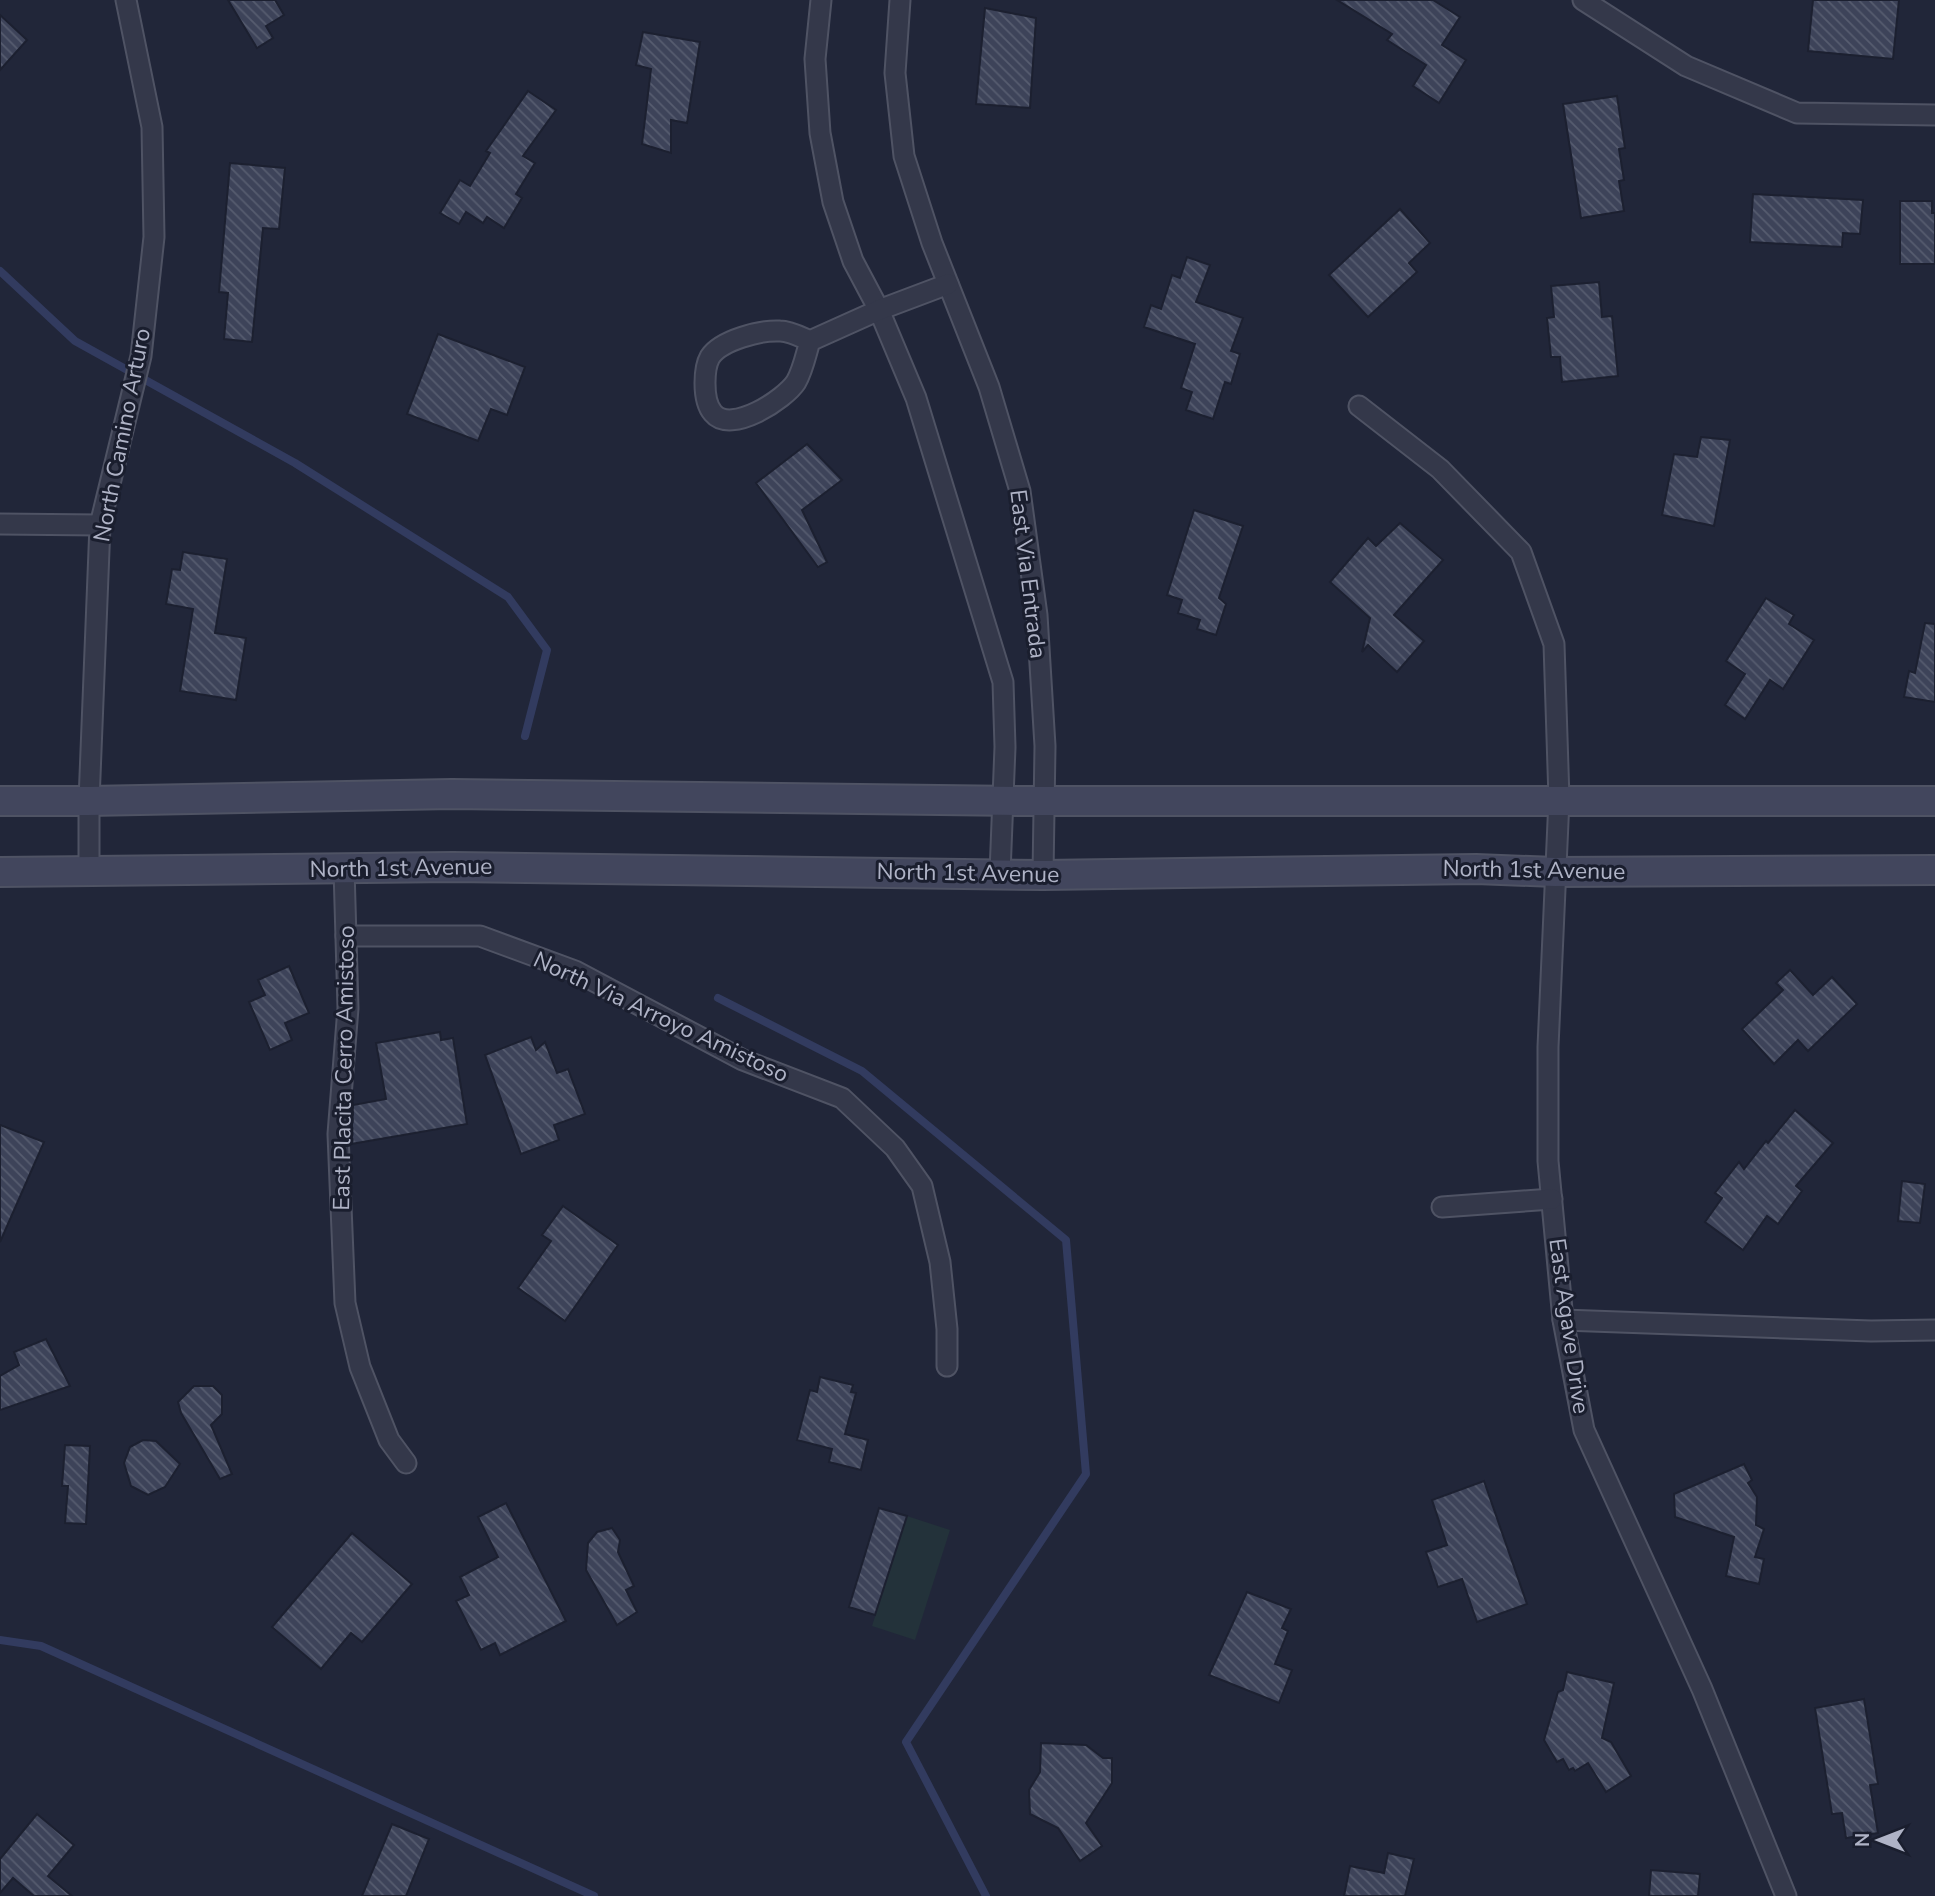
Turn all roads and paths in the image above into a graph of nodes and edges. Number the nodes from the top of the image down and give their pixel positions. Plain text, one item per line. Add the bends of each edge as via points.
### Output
1 (126, 0) edge
2 (821, 0) edge
3 (900, 0) edge
4 (1583, 0) edge
5 (1935, 115) edge
6 (948, 284) junction
7 (879, 310) junction
8 (810, 341) junction
9 (1359, 406) dead end
10 (0, 524) edge
11 (100, 525) junction
12 (1559, 799) junction
13 (0, 801) edge
14 (1002, 801) junction
15 (1044, 801) junction
16 (1935, 801) edge
17 (89, 802) junction
18 (344, 869) junction
19 (1935, 870) edge
20 (0, 872) edge
21 (1555, 872) junction
22 (89, 873) junction
23 (1000, 873) junction
24 (1042, 875) junction
25 (346, 936) junction
26 (1552, 1199) junction
27 (1442, 1207) dead end
28 (1563, 1320) junction
29 (1935, 1329) edge
30 (947, 1366) dead end
31 (407, 1463) dead end
32 (1786, 1896) edge

1 - 11 street, North Camino Arturo via 152,127 155,237 141,356
2 - 7 street, East Via Entrada via 816,72 833,202 853,261
3 - 6 street, East Via Entrada via 895,74 905,156
4 - 5 street via 1686,66 1797,113
6 - 7 street
6 - 15 street, East Via Entrada via 989,387 1020,491 1037,615
7 - 8 street
7 - 14 street, East Via Entrada via 916,398 1003,682
8 - 8 street via 782,331 758,333 732,341 711,356 705,396 714,415 725,420 747,418 769,406 796,383
9 - 12 street, East Agave Drive via 1440,469 1521,552 1555,644
10 - 11 street
11 - 17 street, North Camino Arturo
12 - 15 main road
12 - 16 main road
12 - 21 street, East Agave Drive
13 - 17 main road
14 - 15 main road
14 - 17 main road via 452,794
14 - 23 street, East Via Entrada
15 - 24 street, East Via Entrada
17 - 22 street, North Camino Arturo
18 - 22 main road, North 1st Avenue
18 - 23 main road, North 1st Avenue
18 - 25 street, East Placita Cerro Amistoso
19 - 21 main road, North 1st Avenue
20 - 22 main road, North 1st Avenue
21 - 24 main road, North 1st Avenue
21 - 26 street, East Agave Drive via 1548,1047
23 - 24 main road, North 1st Avenue
25 - 30 street, North Via Arroyo Amistoso via 480,936 575,971 743,1060 842,1098 895,1148 922,1186 940,1262
25 - 31 street, East Placita Cerro Amistoso via 348,1008 338,1135 345,1303 360,1367 389,1440
26 - 27 street
26 - 28 street, East Agave Drive
28 - 29 street via 1871,1331
28 - 32 street, East Agave Drive via 1584,1430 1702,1689

